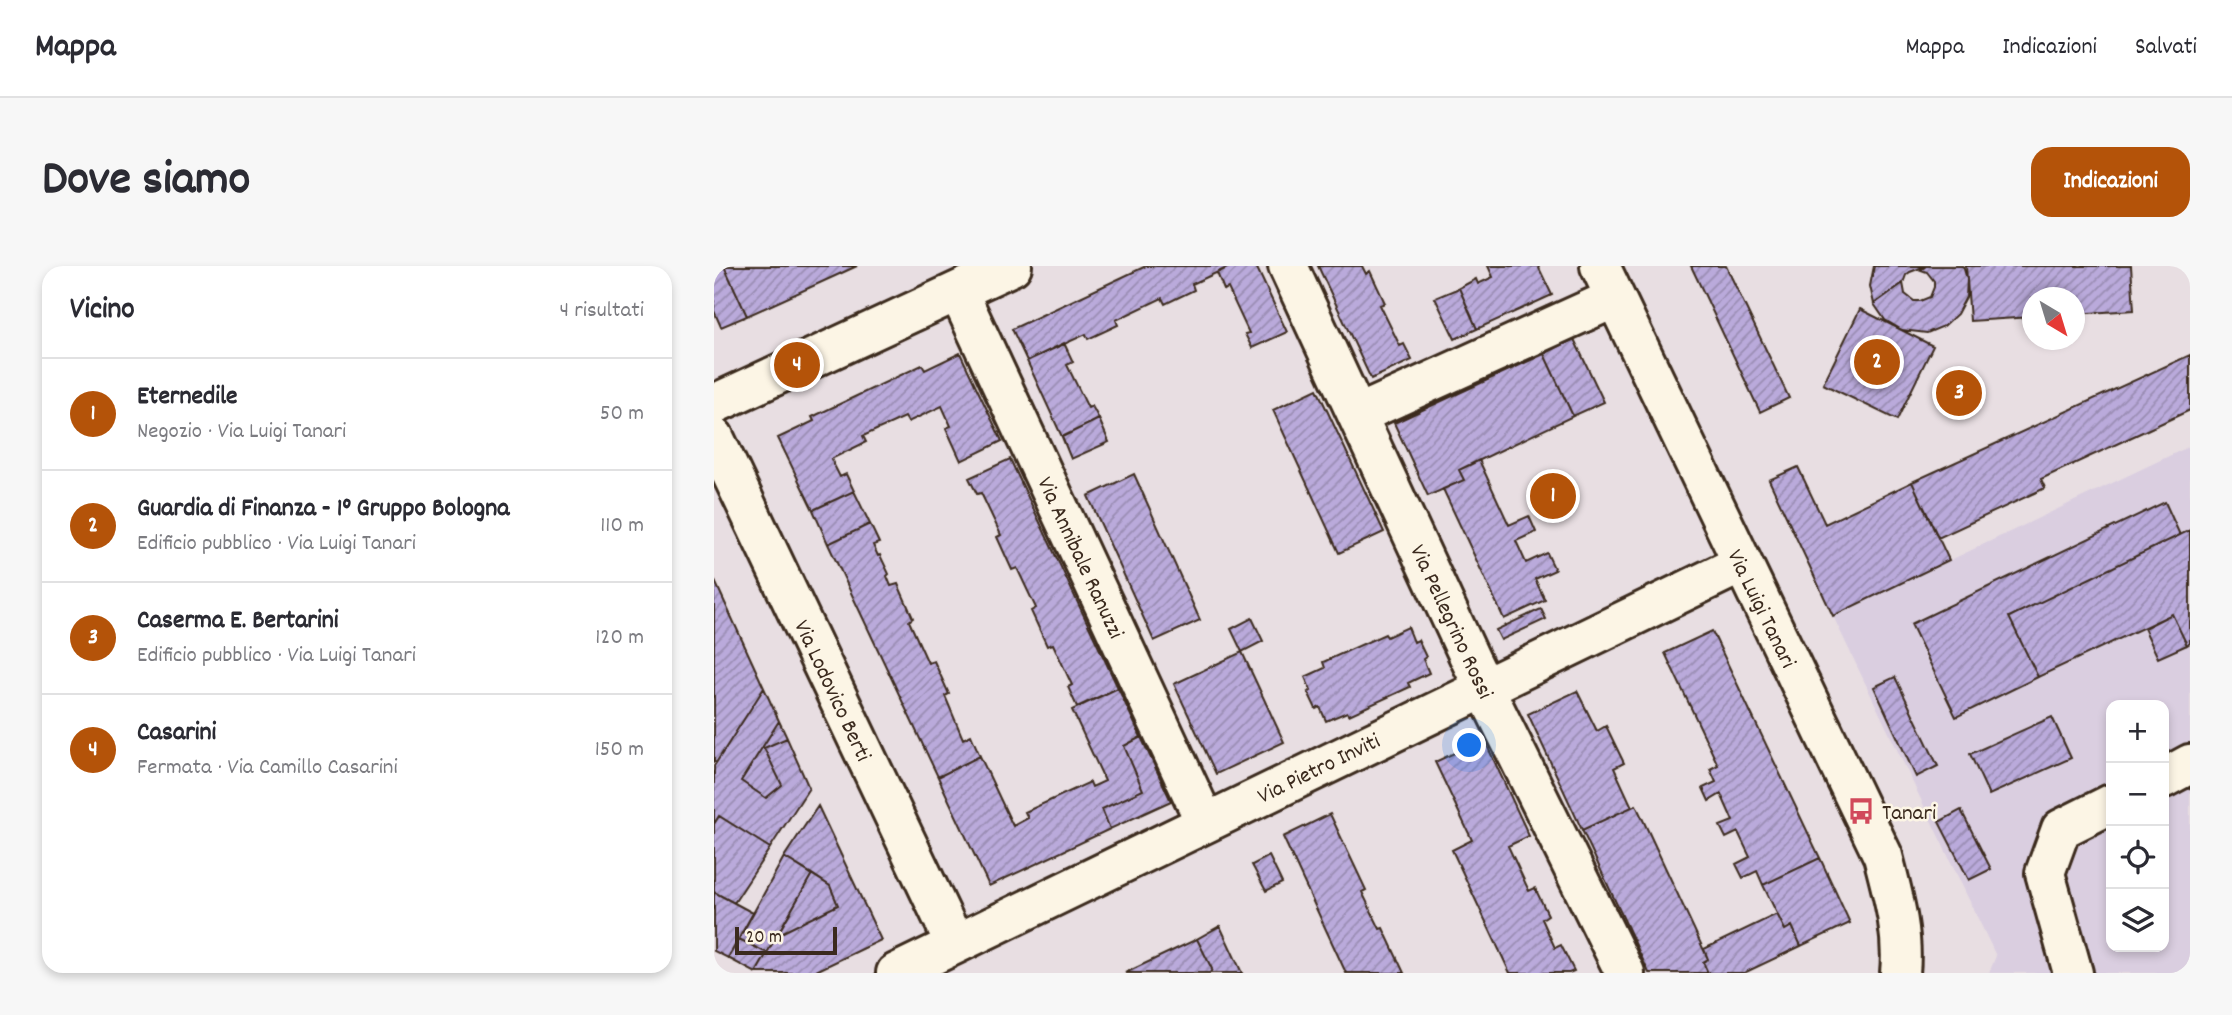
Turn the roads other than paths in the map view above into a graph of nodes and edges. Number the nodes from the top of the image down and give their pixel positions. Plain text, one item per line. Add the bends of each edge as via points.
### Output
1 (1012, 266) edge
2 (1288, 266) edge
3 (1608, 282) edge
4 (958, 291) junction
5 (714, 404) edge
6 (1357, 415) junction
7 (714, 437) edge
8 (1741, 564) junction
9 (1484, 687) junction
10 (2190, 764) edge
11 (2169, 775) edge
12 (2106, 806) edge
13 (1205, 822) junction
14 (955, 944) junction
15 (1890, 968) edge
16 (896, 973) edge
17 (1625, 973) edge
18 (2073, 973) edge

1 - 4 street
2 - 6 street, Via Pellegrino Rossi
3 - 6 street
3 - 8 street, Via Luigi Tanari
4 - 5 street
4 - 13 street, Via Annibale Ranuzzi
6 - 9 street, Via Pellegrino Rossi
7 - 14 street, Via Lodovico Berti
8 - 9 street, Via Pietro Inviti
8 - 15 street, Via Luigi Tanari via 1883,856 1899,918
9 - 13 street, Via Pietro Inviti
9 - 17 street, Via Pellegrino Rossi
10 - 11 street
12 - 18 street via 2061,829 2045,873
13 - 14 street, Via Pietro Inviti
14 - 16 street, Via Pietro Inviti

